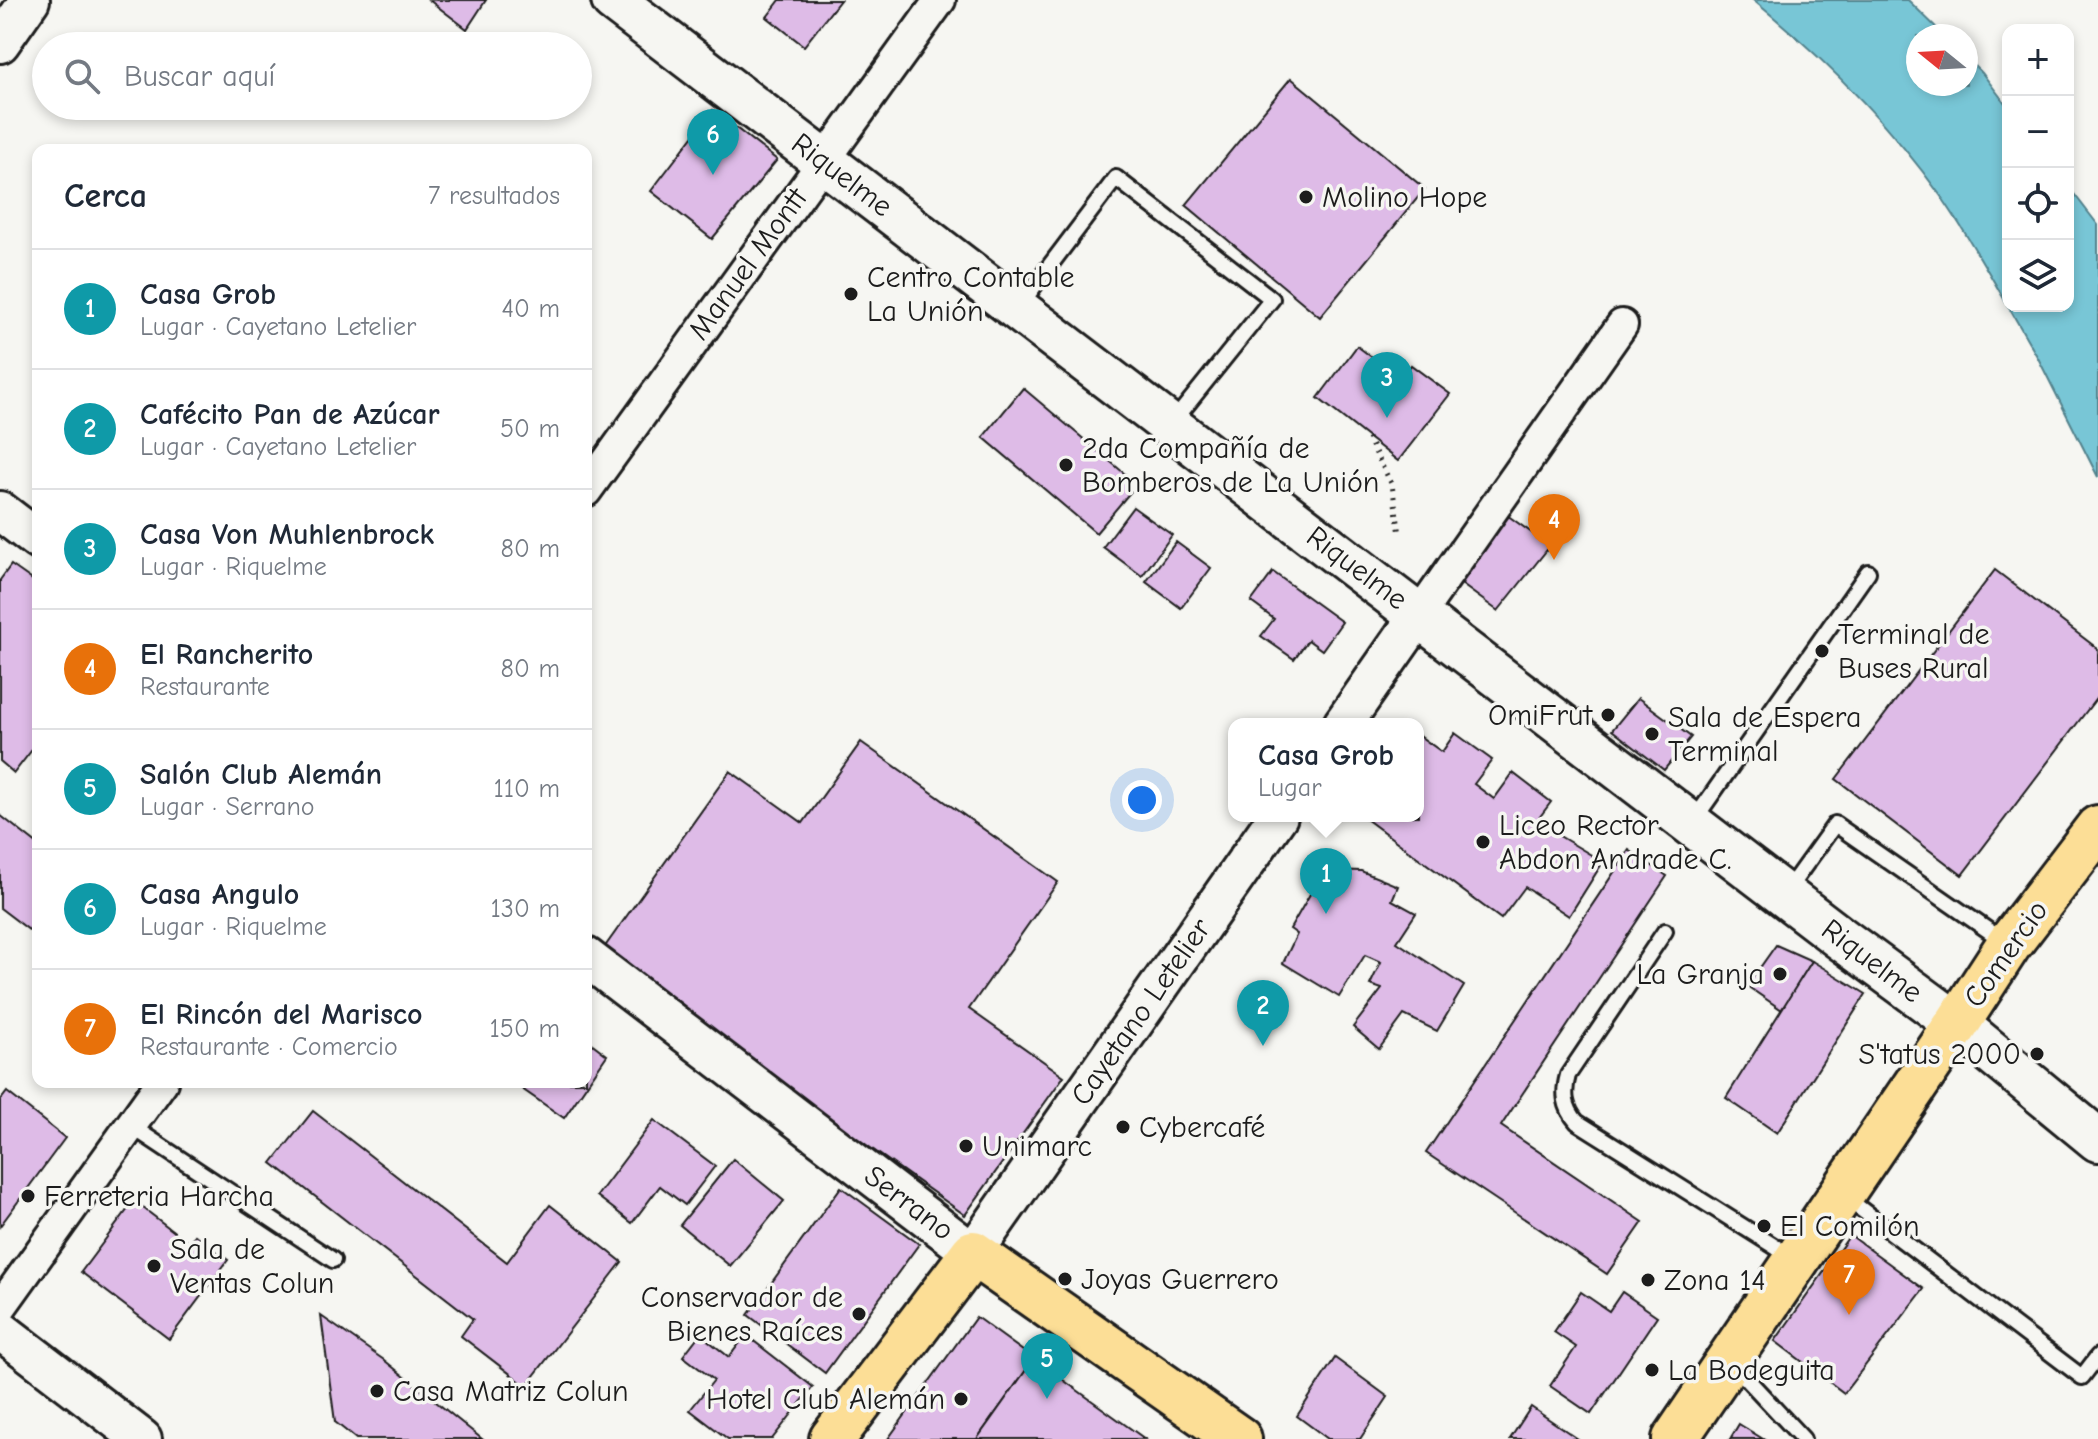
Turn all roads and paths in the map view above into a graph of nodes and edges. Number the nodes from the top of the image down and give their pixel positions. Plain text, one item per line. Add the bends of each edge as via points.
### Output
1 (30, 0) edge
2 (613, 0) edge
3 (940, 0) edge
4 (0, 43) edge
5 (823, 160) junction
6 (1017, 308) junction
7 (1622, 325) dead end
8 (1170, 426) junction
9 (1368, 438) dead end
10 (592, 483) edge
11 (0, 511) edge
12 (1400, 534) dead end
13 (32, 535) edge
14 (1868, 572) dead end
15 (1419, 615) junction
16 (1347, 718) edge
17 (1274, 822) edge
18 (1691, 824) junction
19 (2098, 828) edge
20 (1784, 895) junction
21 (1665, 931) dead end
22 (2009, 944) junction
23 (592, 962) edge
24 (1957, 1024) junction
25 (158, 1088) edge
26 (131, 1126) junction
27 (2098, 1140) edge
28 (1841, 1194) junction
29 (973, 1253) junction
30 (333, 1260) dead end
31 (1797, 1260) junction
32 (0, 1308) edge
33 (0, 1330) edge
34 (2098, 1356) edge
35 (1729, 1359) junction
36 (142, 1439) edge
37 (832, 1439) edge
38 (1239, 1439) edge
39 (1675, 1439) edge
40 (1803, 1439) edge

1 - 4 street
2 - 5 main road, Riquelme
3 - 5 street, Manuel Montt
5 - 6 main road, Riquelme
5 - 10 street, Manuel Montt
6 - 8 main road, Riquelme
6 - 8 lane via 1116,178 1272,299
7 - 15 street
8 - 15 main road, Riquelme
9 - 12 path via 1392,485
11 - 13 street
14 - 18 lane
15 - 16 street
15 - 18 main road, Riquelme
17 - 29 street, Cayetano Letelier
18 - 20 main road, Riquelme
19 - 22 main road, Comercio
20 - 22 lane via 1835,824
20 - 24 main road, Riquelme
21 - 31 lane via 1568,1075 1564,1089 1570,1114
22 - 24 main road, Comercio
23 - 29 street, Serrano
24 - 27 main road, Riquelme
24 - 28 main road, Comercio
25 - 26 street
26 - 30 lane
26 - 32 street
28 - 31 main road, Comercio
28 - 34 lane via 2082,1377
29 - 37 main road, Cayetano Letelier
29 - 38 main road, Serrano
31 - 35 main road, Comercio
33 - 36 street
35 - 39 main road, Comercio
35 - 40 lane

